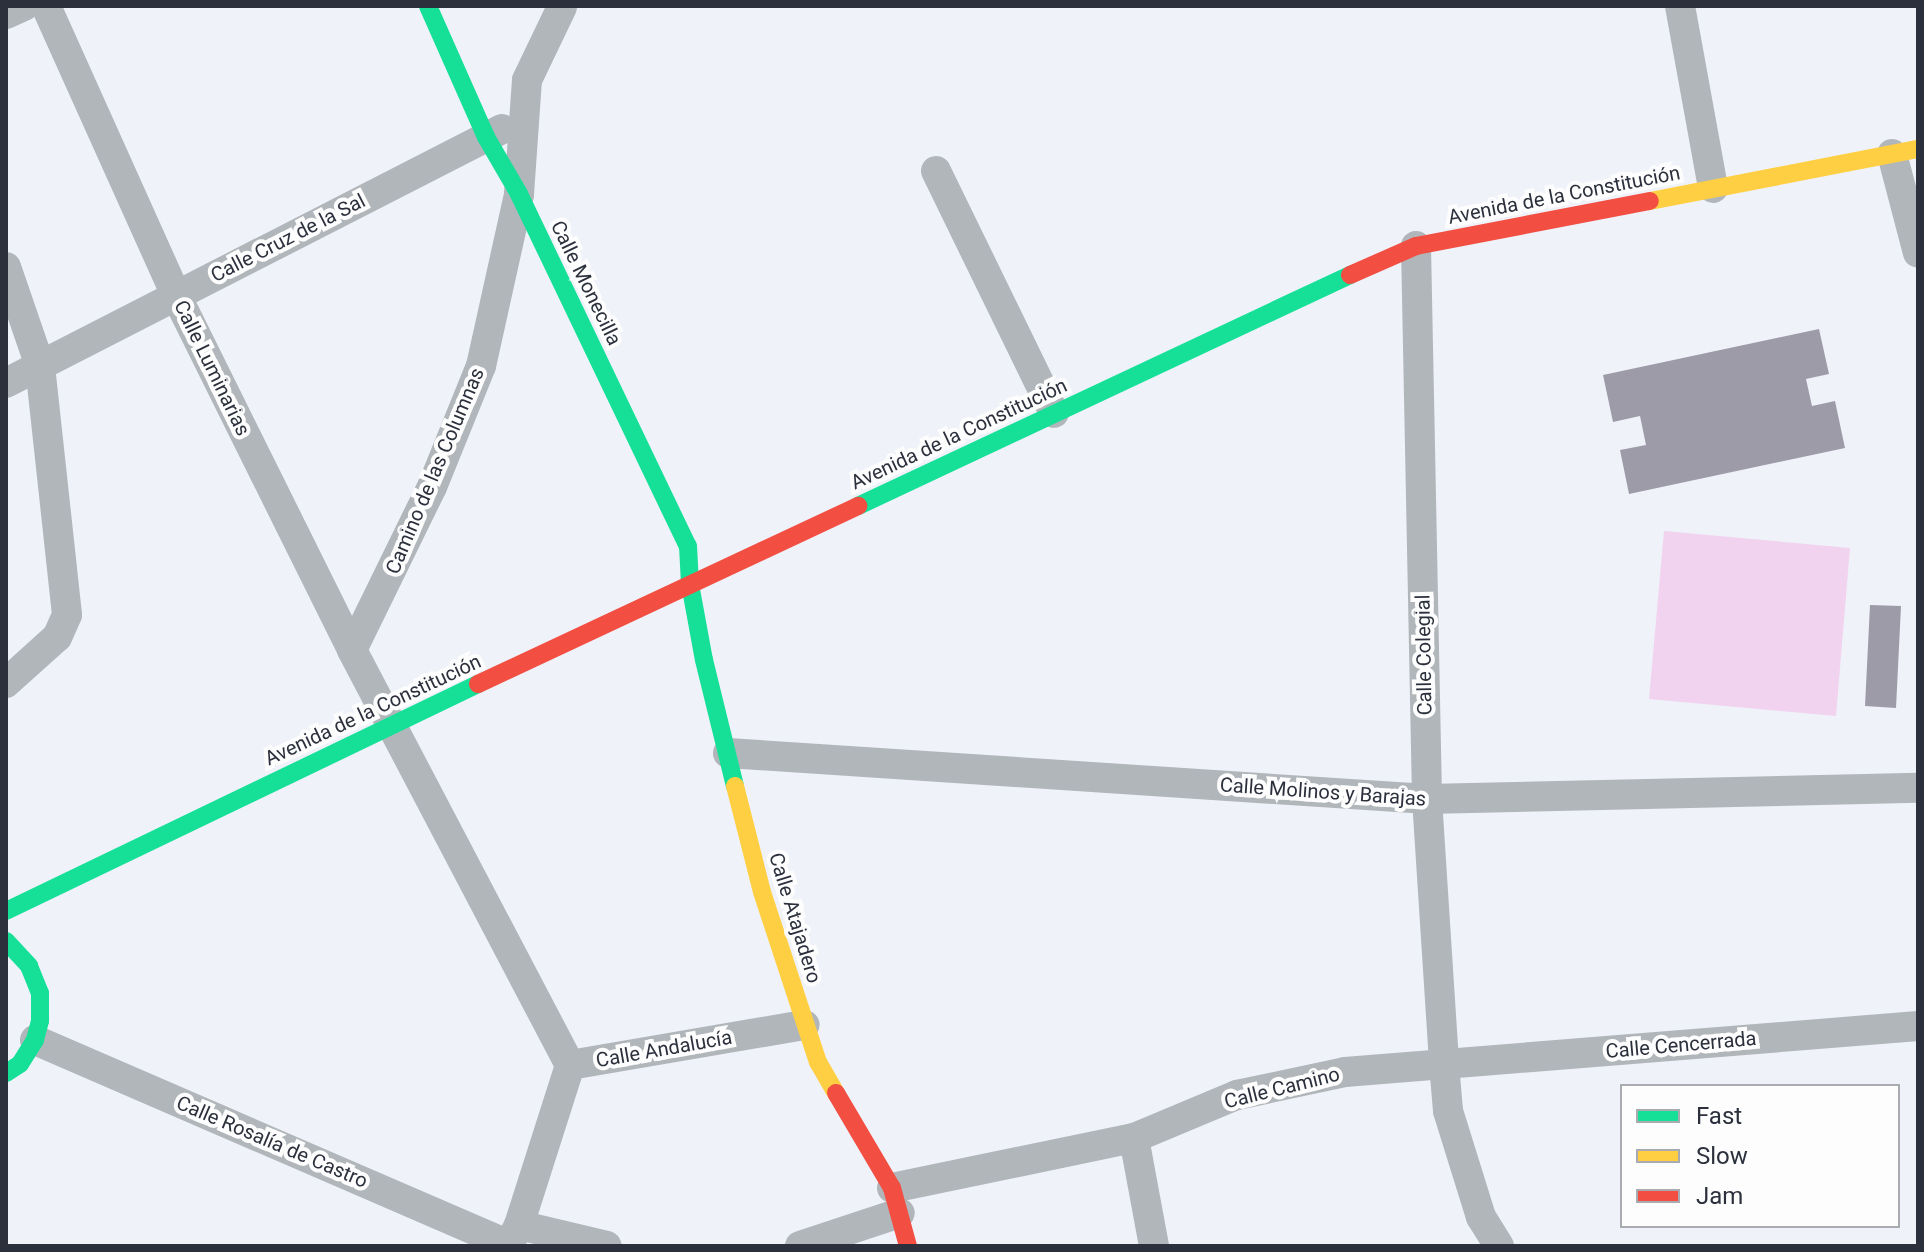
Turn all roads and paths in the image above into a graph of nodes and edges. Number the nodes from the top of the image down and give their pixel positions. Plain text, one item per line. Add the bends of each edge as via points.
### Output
1 (24, 6) edge
2 (46, 6) edge
3 (428, 6) edge
4 (1680, 6) edge
5 (562, 7) edge
6 (6, 14) edge
7 (523, 118) junction
8 (486, 137) junction
9 (1905, 151) edge
10 (936, 171) dead end
11 (1713, 188) junction
12 (519, 194) junction
13 (1416, 246) junction
14 (1918, 253) edge
15 (6, 267) edge
16 (176, 295) junction
17 (40, 366) junction
18 (6, 383) edge
19 (1054, 413) junction
20 (690, 584) junction
21 (352, 650) junction
22 (6, 683) edge
23 (391, 725) junction
24 (728, 753) junction
25 (1918, 788) edge
26 (1427, 799) junction
27 (61, 884) junction
28 (6, 911) edge
29 (36, 915) dead end
30 (6, 941) edge
31 (26, 942) dead end
32 (29, 966) junction
33 (805, 1025) junction
34 (1918, 1026) edge
35 (35, 1040) junction
36 (1444, 1064) junction
37 (570, 1065) junction
38 (6, 1073) edge
39 (1134, 1138) junction
40 (896, 1200) junction
41 (512, 1239) edge
42 (607, 1246) edge
43 (800, 1246) edge
44 (908, 1246) edge
45 (1154, 1246) edge
46 (1499, 1246) edge

1 - 6 street
2 - 16 street, Calle Luminarias
3 - 8 street, Calle Monecilla
4 - 11 street
5 - 7 street, Camino de las Columnas via 527,80
7 - 8 street, Calle Cruz de la Sal
7 - 12 street, Camino de las Columnas
8 - 12 street, Calle Monecilla
8 - 16 street, Calle Cruz de la Sal
9 - 11 street, Avenida de la Constitución
9 - 14 street
10 - 19 street
11 - 13 street, Avenida de la Constitución
12 - 20 street, Calle Monecilla via 688,546
12 - 21 street, Camino de las Columnas via 481,366 432,487
13 - 19 street, Avenida de la Constitución
13 - 26 street, Calle Colegial
15 - 17 street
16 - 17 street, Calle Cruz de la Sal
16 - 21 street, Calle Luminarias
17 - 18 street, Calle Cruz de la Sal
17 - 22 street via 67,615 57,637
19 - 20 street, Avenida de la Constitución
20 - 23 street, Avenida de la Constitución
20 - 24 street, Calle Atajadero
21 - 23 street, Calle Luminarias
23 - 27 street, Avenida de la Constitución
23 - 37 street, Calle Luminarias
24 - 26 street, Calle Molinos y Barajas
24 - 33 street, Calle Atajadero via 762,892
25 - 26 street, Calle Molinos y Barajas
26 - 36 street, Calle Colegial
27 - 28 street, Avenida de la Constitución
27 - 29 street, Avenida de la Constitución
30 - 32 street
31 - 32 street
32 - 35 street via 40,993
33 - 37 street, Calle Andalucía
33 - 40 street, Calle Atajadero via 818,1062
34 - 36 street, Calle Cencerrada
35 - 38 street via 20,1064
35 - 41 street, Calle Rosalía de Castro
36 - 39 street, Calle Camino via 1345,1072 1237,1095
36 - 46 street via 1448,1111 1481,1217
37 - 41 street, Calle Andalucía
39 - 40 street, Calle Camino
39 - 45 street
40 - 43 street, Calle Camino
40 - 44 street, Calle Atajadero
41 - 42 street, Calle Rosalía de Castro

